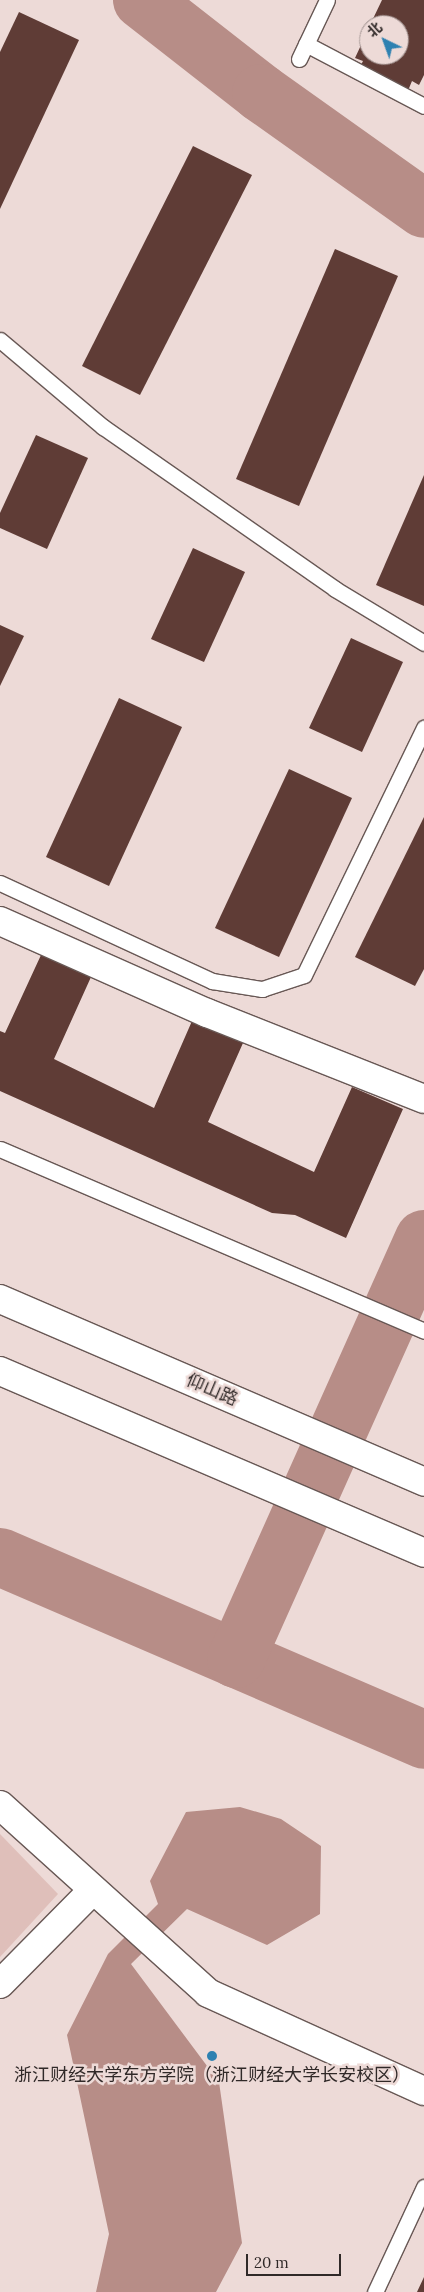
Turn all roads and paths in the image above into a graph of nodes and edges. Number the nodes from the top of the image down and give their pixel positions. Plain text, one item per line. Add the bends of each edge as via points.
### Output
1 (327, 0) edge
2 (306, 44) junction
3 (299, 59) dead end
4 (424, 106) edge
5 (0, 340) edge
6 (424, 643) edge
7 (424, 728) edge
8 (0, 883) edge
9 (0, 921) edge
10 (424, 1099) edge
11 (0, 1149) edge
12 (0, 1298) edge
13 (424, 1331) edge
14 (0, 1371) edge
15 (424, 1482) edge
16 (418, 1551) edge
17 (0, 1805) edge
18 (93, 1890) junction
19 (0, 1984) edge
20 (424, 2091) edge
21 (424, 2187) edge
22 (375, 2292) edge

1 - 2 lane
2 - 3 lane
2 - 4 lane
5 - 6 lane via 103,426 335,589
7 - 8 lane via 304,975 262,989 212,981
9 - 10 street via 207,1013
11 - 13 lane
12 - 15 street, 仰山路
14 - 16 street
17 - 18 street
18 - 19 street
18 - 20 street via 208,1993
21 - 22 lane

